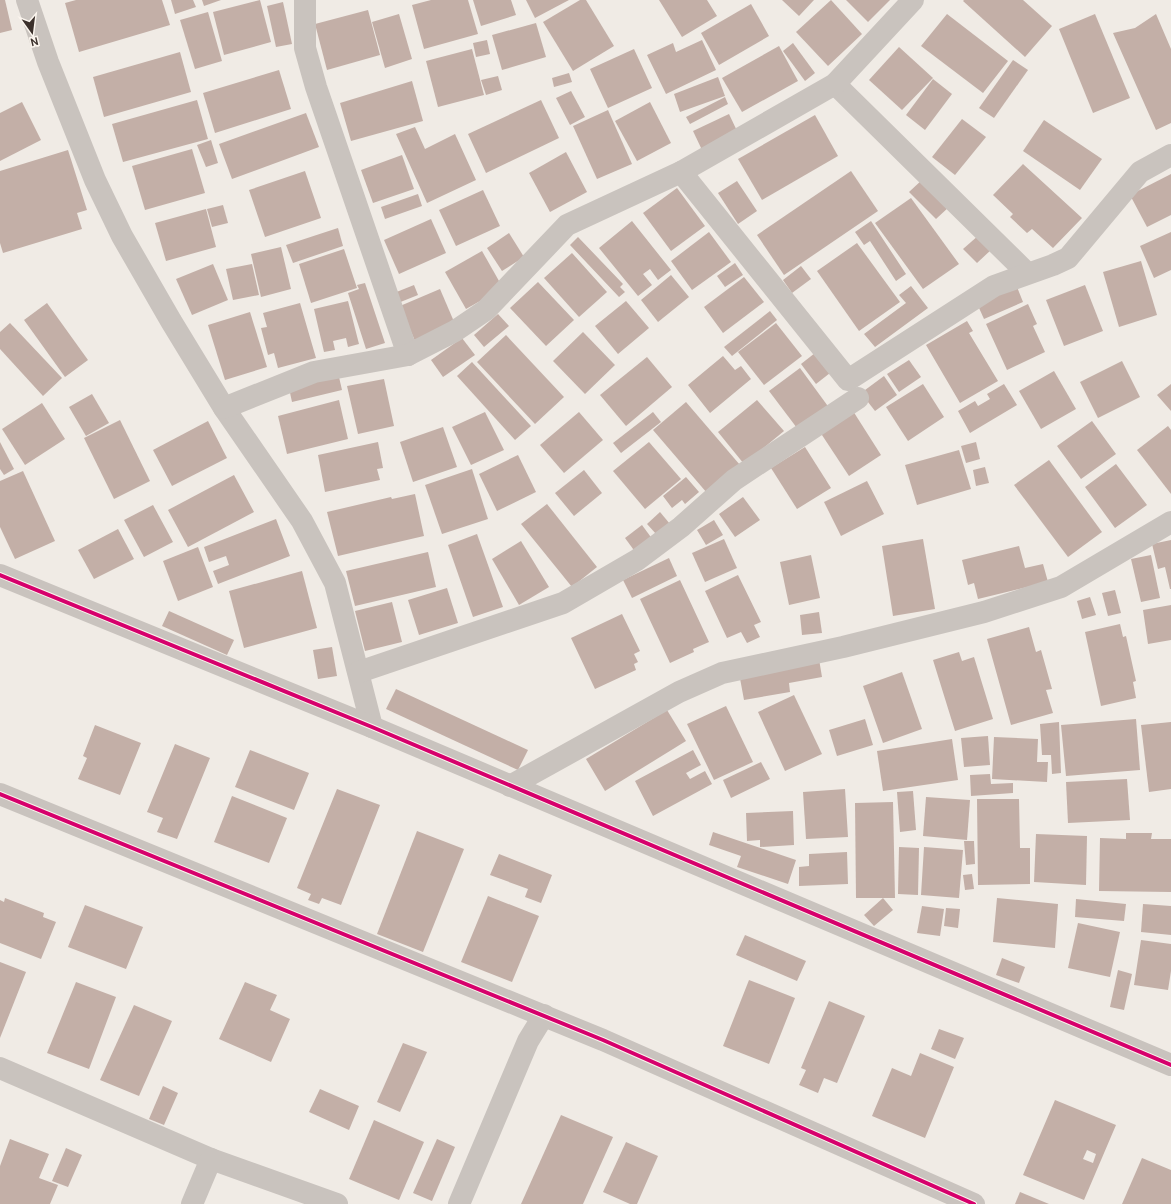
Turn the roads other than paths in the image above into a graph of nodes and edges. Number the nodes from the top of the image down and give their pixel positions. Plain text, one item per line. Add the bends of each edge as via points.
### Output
1 (27, 0) edge
2 (913, 0) edge
3 (307, 1) edge
4 (835, 84) junction
5 (1171, 155) edge
6 (681, 172) junction
7 (1027, 273) junction
8 (408, 355) junction
9 (858, 398) dead end
10 (224, 408) junction
11 (1171, 522) edge
12 (0, 575) edge
13 (359, 672) junction
14 (372, 727) junction
15 (510, 786) junction
16 (0, 794) edge
17 (544, 1015) junction
18 (1171, 1065) edge
19 (0, 1068) edge
20 (211, 1159) junction
21 (192, 1204) edge
22 (337, 1204) edge
23 (459, 1204) edge
24 (974, 1204) edge

1 - 10 street via 48,62 95,180 126,242
2 - 4 street
3 - 8 street via 306,48 316,87
4 - 6 street
4 - 7 street
5 - 7 street via 1140,172 1068,258
6 - 7 street via 848,380 994,286
6 - 8 street via 567,224 486,310 455,331
8 - 10 street via 314,372
9 - 13 street via 734,480 681,527 637,560 563,603
10 - 13 street via 302,521 335,583
11 - 15 street via 1061,587 984,612 843,647 722,673 679,692
12 - 14 street
13 - 14 street
14 - 15 street
15 - 18 street
16 - 17 street
17 - 23 street via 528,1041
17 - 24 street
19 - 20 street
20 - 21 street
20 - 22 street

